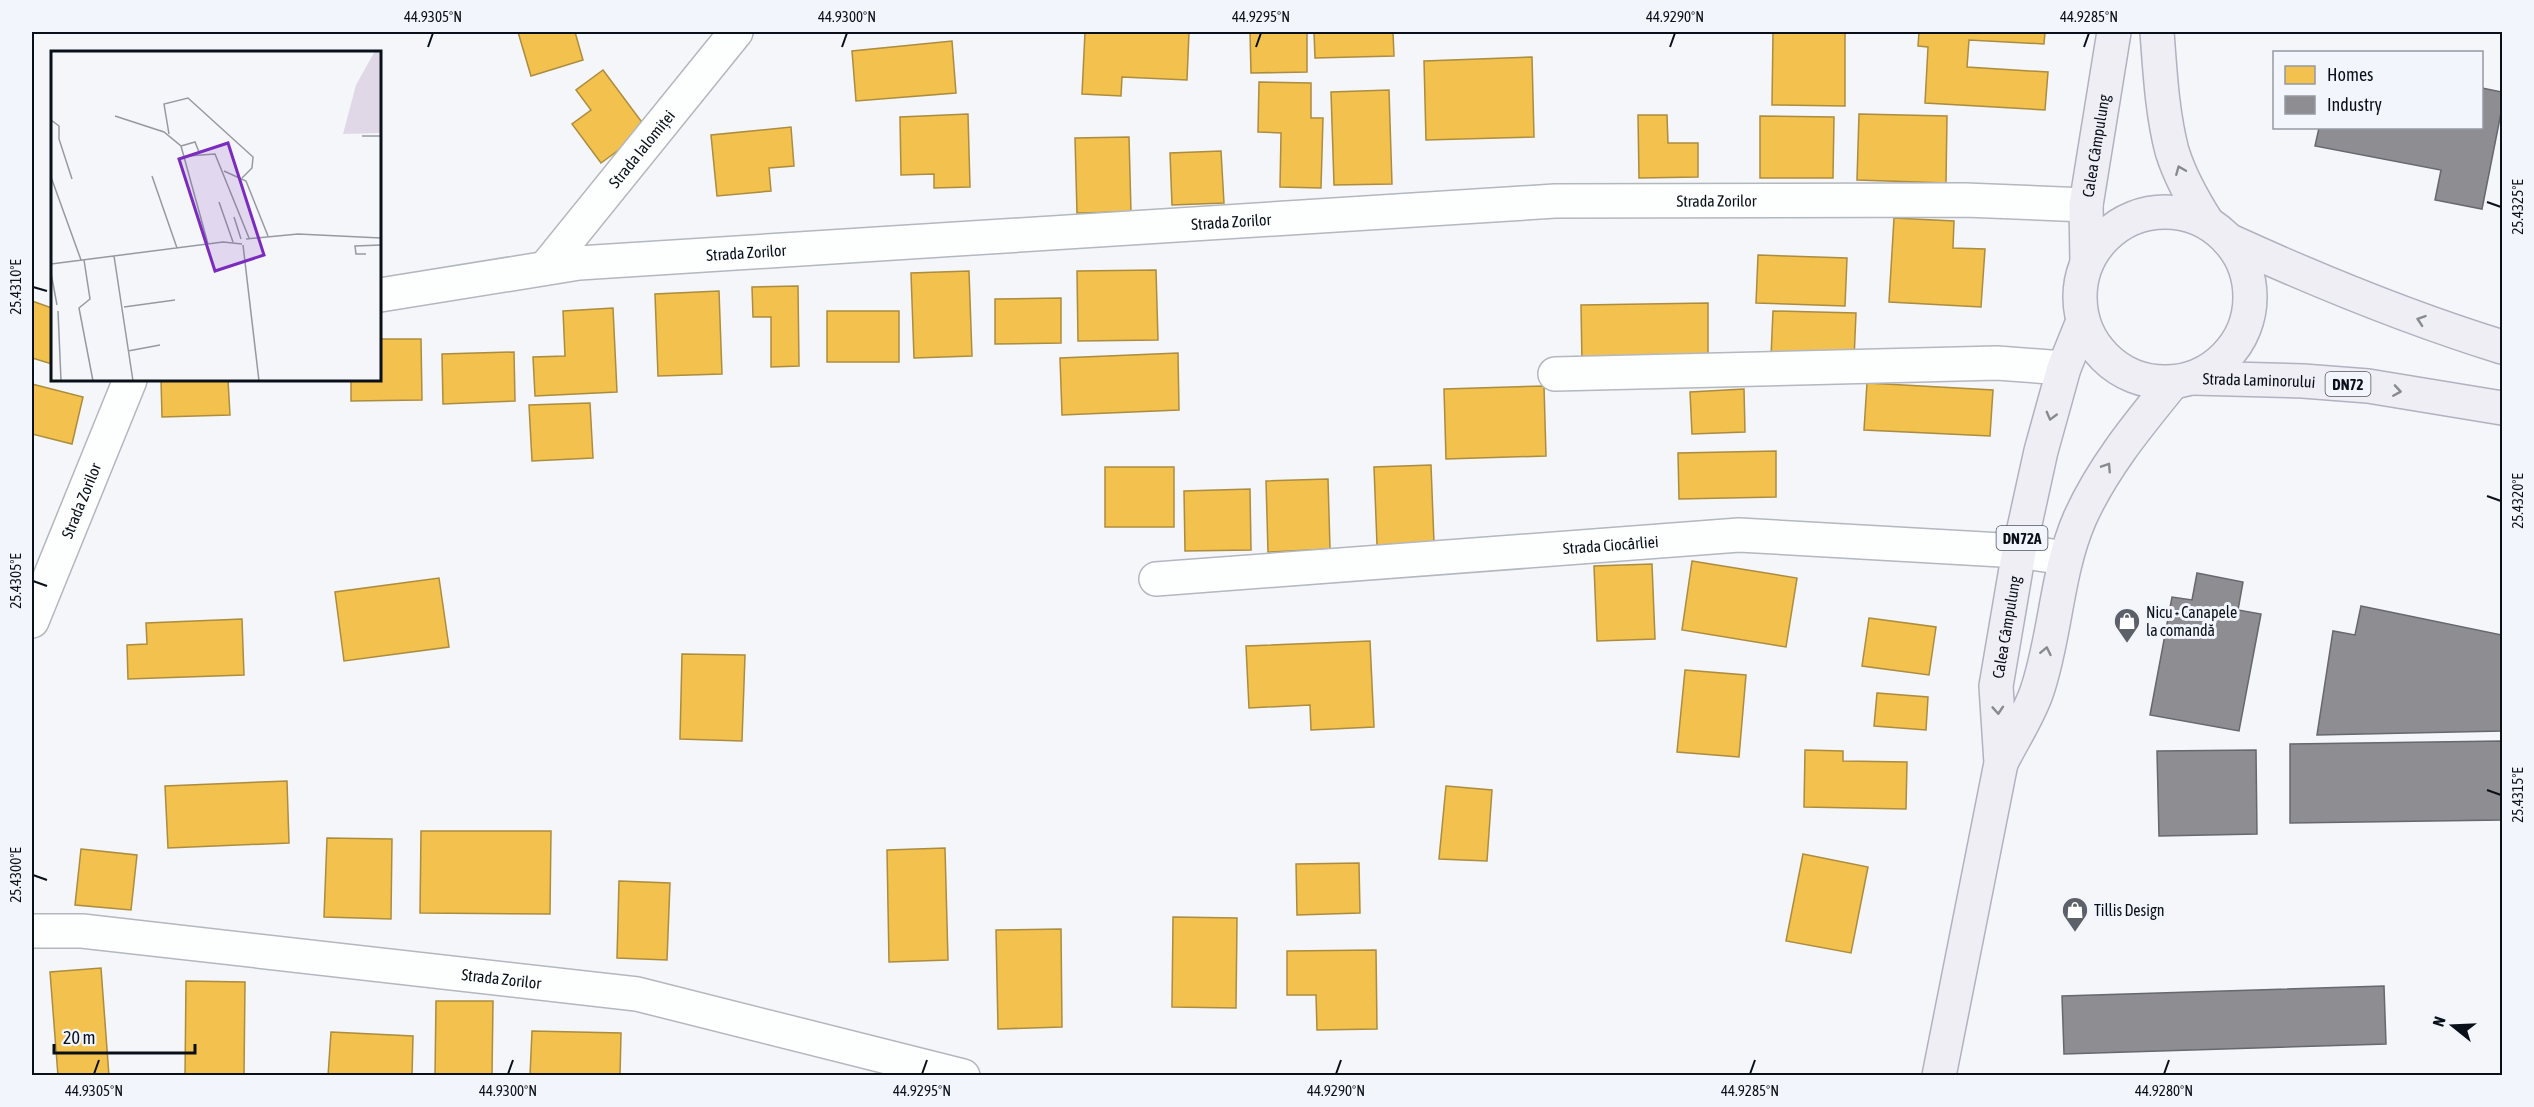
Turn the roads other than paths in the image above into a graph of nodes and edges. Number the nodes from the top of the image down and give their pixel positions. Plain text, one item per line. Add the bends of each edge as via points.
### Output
1 (736, 32) edge
2 (2114, 32) edge
3 (2157, 32) edge
4 (2086, 205) junction
5 (2218, 231) junction
6 (2087, 262) junction
7 (546, 267) junction
8 (381, 295) edge
9 (2083, 321) junction
10 (2490, 343) edge
11 (2064, 368) junction
12 (1555, 375) dead end
13 (2183, 380) junction
14 (130, 381) edge
15 (2502, 408) edge
16 (2019, 552) junction
17 (2065, 558) junction
18 (1156, 579) dead end
19 (32, 621) edge
20 (2001, 763) junction
21 (32, 931) edge
22 (963, 1076) edge
23 (1939, 1076) edge

1 - 7 street, Strada Ialomiței
2 - 4 main road, Calea Câmpulung / DN72
5 -> 3 main road, Calea Câmpulung via 2188,191 2173,152
4 - 6 main road, Calea Câmpulung / DN72
4 - 7 street, Strada Zorilor via 1965,200 1555,201
5 - 6 main road, Calea Câmpulung / DN72 via 2180,213 2143,215 2125,221 2103,238
10 -> 5 main road, DN72 via 2315,280
5 - 13 main road, Calea Câmpulung via 2244,264 2250,291 2248,318 2236,344 2217,365
6 - 9 main road, Calea Câmpulung / DN72 via 2080,291
7 - 8 street, Strada Zorilor
9 - 11 main road, Calea Câmpulung / DN72A
9 - 13 main road, Calea Câmpulung / DN72 via 2092,342 2108,361 2127,374 2149,381
11 - 12 street via 1997,363
11 -> 16 main road, Calea Câmpulung / DN72A
13 -> 15 main road, Strada Laminorului / DN72 via 2368,386
17 -> 13 main road, Calea Câmpulung / DN72A via 2097,483 2133,431
14 - 19 street, Strada Zorilor
16 - 17 street, Strada Ciocârliei
16 - 18 street, Strada Ciocârliei via 1739,535
16 -> 20 main road, Calea Câmpulung / DN72A via 1996,686
20 -> 17 main road, Calea Câmpulung / DN72A via 2037,692
20 - 23 main road, Calea Câmpulung / DN72A
21 - 22 street, Strada Zorilor via 82,931 637,994

